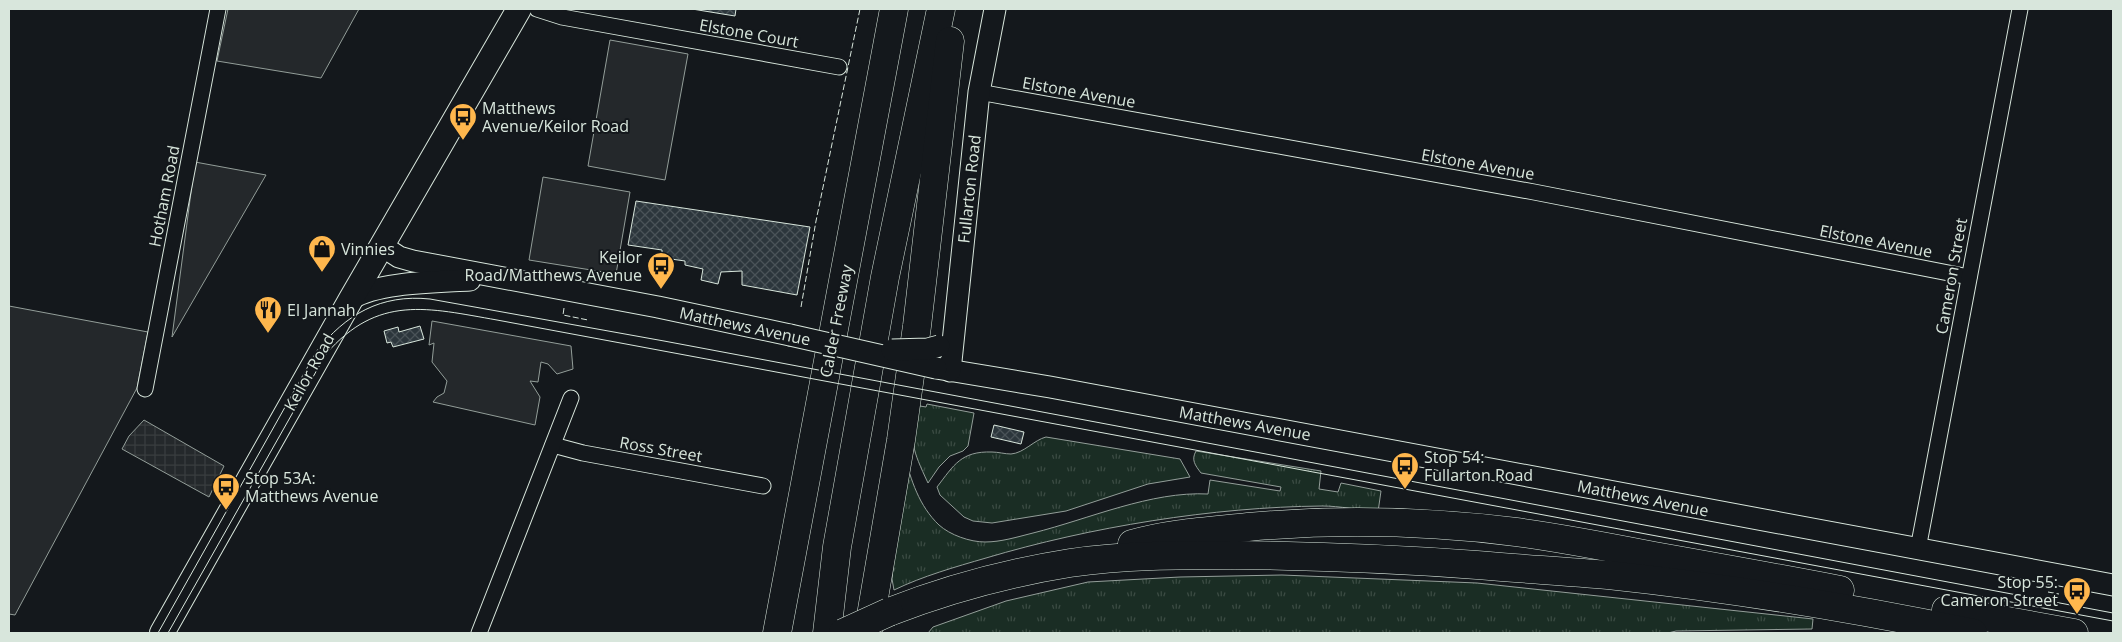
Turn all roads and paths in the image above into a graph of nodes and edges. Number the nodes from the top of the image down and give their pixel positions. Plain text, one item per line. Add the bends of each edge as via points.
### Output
1 (218, 9) edge
2 (519, 9) edge
3 (537, 9) edge
4 (894, 9) edge
5 (941, 9) edge
6 (948, 9) edge
7 (995, 9) edge
8 (2016, 9) edge
9 (838, 67) dead end
10 (979, 92) junction
11 (382, 246) junction
12 (1969, 277) junction
13 (503, 278) junction
14 (351, 299) junction
15 (955, 331) junction
16 (864, 351) junction
17 (943, 370) junction
18 (145, 389) dead end
19 (571, 398) dead end
20 (554, 445) junction
21 (763, 486) dead end
22 (1918, 549) junction
23 (1071, 563) junction
24 (2113, 585) edge
25 (162, 633) edge
26 (479, 633) edge
27 (777, 633) edge
28 (827, 633) edge
29 (843, 633) edge
30 (868, 633) edge
31 (1973, 633) edge
32 (2074, 633) edge

1 - 18 street, Hotham Road
2 - 11 main road, Keilor Road
3 - 9 street, Elstone Court via 562,17
4 - 27 highway, Calder Freeway
5 - 28 highway via 885,277 837,547
6 - 30 highway via 950,49 917,326 894,489
7 - 10 main road, Fullarton Road
8 - 12 street, Cameron Street
10 - 12 street, Elstone Avenue via 1534,192
10 - 15 main road, Fullarton Road
11 - 13 main road, Matthews Avenue via 409,260
11 - 14 main road, Keilor Road
12 - 22 street, Cameron Street
13 - 14 main road via 391,287 364,292
13 - 16 main road, Matthews Avenue, bridge
14 - 25 main road, Keilor Road
15 - 16 main road, bridge via 940,346
15 - 17 main road, Fullarton Road
16 - 17 main road, Matthews Avenue, bridge
17 - 22 main road, Matthews Avenue via 1050,387
19 - 20 street
20 - 21 street, Ross Street
20 - 26 street
22 - 24 main road, Matthews Avenue
23 - 29 highway, bridge via 993,578 926,598
23 - 31 highway via 1118,558 1305,556 1534,568 1727,590
23 - 32 highway via 1147,540 1273,525 1358,522 1464,526 1573,540

